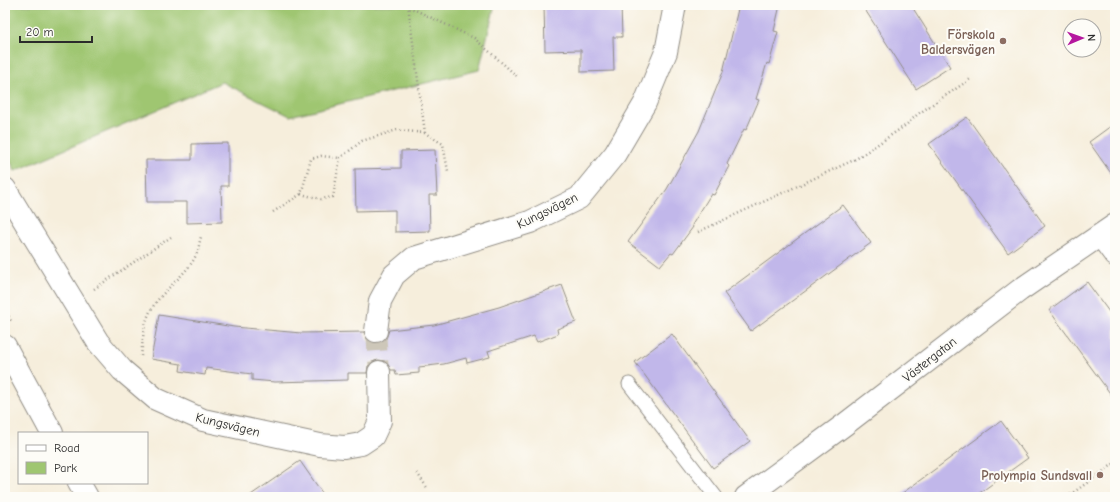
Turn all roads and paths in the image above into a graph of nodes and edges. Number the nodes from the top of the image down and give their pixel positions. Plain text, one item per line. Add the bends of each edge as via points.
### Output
1 (675, 5) edge
2 (408, 6) edge
3 (518, 77) dead end
4 (972, 78) dead end
5 (425, 133) junction
6 (340, 158) junction
7 (448, 171) dead end
8 (5, 189) edge
9 (301, 194) junction
10 (273, 212) dead end
11 (1108, 231) edge
12 (698, 232) dead end
13 (171, 237) dead end
14 (201, 237) dead end
15 (1115, 256) edge
16 (74, 303) junction
17 (376, 331) tunnel mouth
18 (5, 346) edge
19 (145, 360) dead end
20 (379, 372) tunnel mouth
21 (629, 384) dead end
22 (51, 432) edge
23 (1115, 463) edge
24 (417, 473) dead end
25 (80, 484) edge
26 (428, 489) dead end
27 (87, 497) edge
28 (716, 497) edge
29 (746, 497) edge
30 (1067, 497) edge

1 - 17 street, Kungsvägen via 666,52 645,103 616,154 579,198 530,222 414,258 394,275 380,301
2 - 3 path via 474,38
2 - 5 path
4 - 12 path via 856,159
5 - 6 path via 397,130 362,142
5 - 7 path via 443,144
6 - 9 path via 321,156 311,159
6 - 9 path via 333,197 320,198
8 - 16 street, Kungsvägen
9 - 10 path
11 - 15 street
11 - 29 street, Västergatan via 1020,290
13 - 16 path
14 - 19 path via 191,264 160,296 150,311 146,320 141,357
16 - 20 street, Kungsvägen via 98,342 137,385 156,399 203,420 320,445 344,447 361,444 373,436 380,421
18 - 22 street
21 - 28 lane
23 - 30 path
24 - 26 path
25 - 27 street

